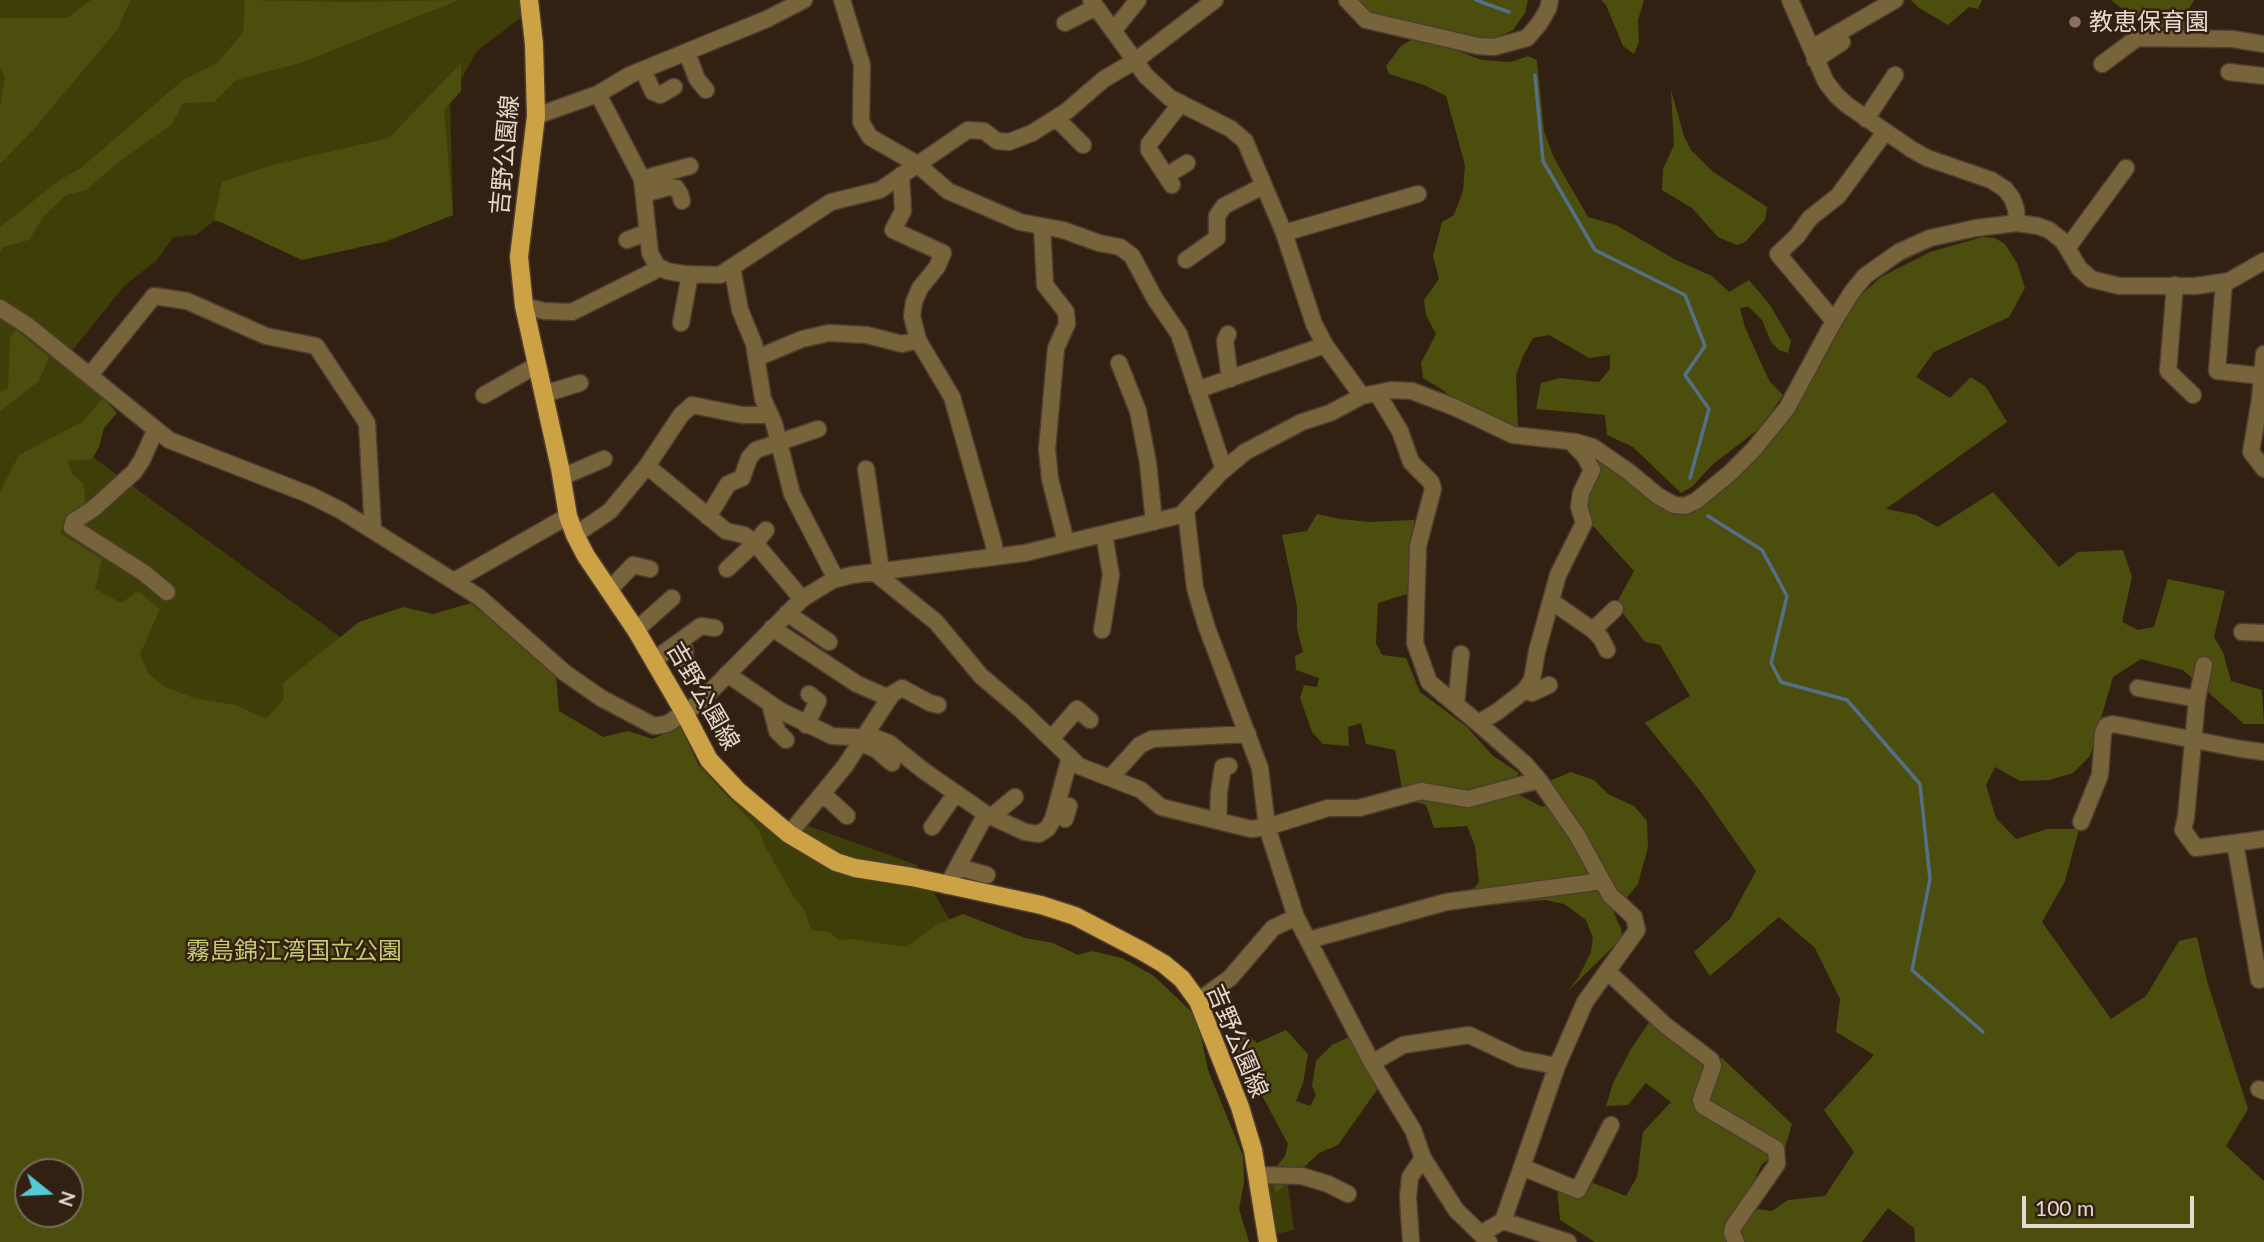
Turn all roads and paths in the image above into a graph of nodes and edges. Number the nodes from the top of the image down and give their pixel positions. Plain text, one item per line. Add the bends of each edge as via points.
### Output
1 (529, 0) edge
2 (804, 0) edge
3 (842, 0) edge
4 (1138, 0) edge
5 (1215, 0) edge
6 (1347, 0) edge
7 (1549, 0) edge
8 (1790, 0) edge
9 (1895, 0) edge
10 (1093, 4) edge
11 (1065, 23) dead end
12 (1113, 31) junction
13 (1842, 42) dead end
14 (2264, 44) edge
15 (687, 53) junction
16 (1814, 54) junction
17 (1135, 61) junction
18 (2102, 64) dead end
19 (643, 70) junction
20 (2229, 72) dead end
21 (1895, 75) dead end
22 (2264, 76) edge
23 (674, 87) dead end
24 (706, 90) dead end
25 (598, 94) junction
26 (1181, 103) junction
27 (536, 116) junction
28 (1056, 118) junction
29 (1866, 119) junction
30 (1885, 132) junction
31 (1083, 145) dead end
32 (1187, 163) dead end
33 (917, 164) junction
34 (690, 166) dead end
35 (2126, 168) dead end
36 (901, 175) junction
37 (1263, 186) junction
38 (643, 187) junction
39 (1418, 194) dead end
40 (682, 201) dead end
41 (2017, 223) junction
42 (1042, 226) junction
43 (648, 232) junction
44 (1284, 233) junction
45 (627, 240) dead end
46 (2068, 247) junction
47 (1186, 260) dead end
48 (2264, 261) edge
49 (659, 267) junction
50 (732, 267) junction
51 (690, 274) junction
52 (2224, 282) junction
53 (2175, 285) junction
54 (524, 306) junction
55 (0, 308) edge
56 (1835, 321) junction
57 (681, 323) dead end
58 (1228, 334) dead end
59 (918, 340) junction
60 (1325, 345) junction
61 (2264, 355) edge
62 (757, 358) junction
63 (1119, 363) dead end
64 (537, 365) junction
65 (90, 375) junction
66 (2262, 376) junction
67 (1230, 379) junction
68 (580, 383) dead end
69 (1197, 390) junction
70 (544, 394) junction
71 (484, 395) dead end
72 (1369, 395) junction
73 (2193, 395) dead end
74 (770, 415) junction
75 (818, 429) dead end
76 (156, 431) junction
77 (1570, 441) junction
78 (779, 442) junction
79 (604, 459) dead end
80 (647, 466) junction
81 (866, 469) dead end
82 (2264, 469) edge
83 (1224, 470) junction
84 (562, 477) junction
85 (1186, 511) junction
86 (568, 516) junction
87 (708, 517) junction
88 (1154, 522) junction
89 (373, 530) junction
90 (766, 530) dead end
91 (575, 534) junction
92 (1104, 534) junction
93 (1066, 542) junction
94 (755, 543) junction
95 (995, 557) junction
96 (650, 569) dead end
97 (727, 569) dead end
98 (877, 572) junction
99 (836, 579) junction
100 (454, 581) junction
101 (609, 590) junction
102 (167, 592) dead end
103 (672, 598) dead end
104 (802, 599) junction
105 (1551, 601) junction
106 (1615, 609) dead end
107 (787, 613) junction
108 (708, 623) dead end
109 (772, 628) junction
110 (636, 630) junction
111 (1102, 630) dead end
112 (1593, 630) junction
113 (2242, 632) dead end
114 (2264, 633) edge
115 (830, 642) dead end
116 (680, 643) junction
117 (1606, 650) dead end
118 (1461, 654) dead end
119 (654, 660) junction
120 (2204, 665) dead end
121 (685, 668) dead end
122 (727, 674) junction
123 (1549, 685) dead end
124 (2138, 688) dead end
125 (1524, 691) junction
126 (809, 694) dead end
127 (889, 698) junction
128 (2197, 699) junction
129 (770, 704) junction
130 (938, 705) dead end
131 (1456, 705) junction
132 (685, 714) junction
133 (1090, 720) dead end
134 (1478, 723) junction
135 (806, 725) junction
136 (1248, 734) junction
137 (1051, 739) junction
138 (2194, 739) junction
139 (786, 740) dead end
140 (863, 740) junction
141 (2264, 752) edge
142 (1070, 757) junction
143 (892, 764) dead end
144 (1229, 766) dead end
145 (1110, 778) junction
146 (1539, 780) junction
147 (823, 793) junction
148 (956, 793) junction
149 (1014, 797) dead end
150 (988, 815) junction
151 (847, 816) dead end
152 (1218, 821) junction
153 (2081, 822) dead end
154 (932, 827) dead end
155 (1267, 827) junction
156 (789, 834) junction
157 (2264, 839) edge
158 (2235, 843) junction
159 (958, 867) junction
160 (987, 875) dead end
161 (1602, 881) junction
162 (947, 886) junction
163 (1296, 917) junction
164 (1309, 940) junction
165 (1607, 971) junction
166 (2259, 980) dead end
167 (1198, 1001) junction
168 (1372, 1063) junction
169 (1557, 1066) junction
170 (1611, 1125) dead end
171 (1423, 1158) junction
172 (1522, 1167) junction
173 (1258, 1175) junction
174 (1348, 1194) dead end
175 (1503, 1221) junction
176 (1486, 1238) edge
177 (1268, 1242) edge
178 (1411, 1242) edge
179 (1568, 1242) edge
180 (1736, 1242) edge

1 - 27 main road, 吉野公園線
2 - 15 street
3 - 33 street via 862,65 861,122 870,136
4 - 12 street
5 - 17 street
6 - 7 street via 1366,20 1494,47 1527,38 1548,9
8 - 16 street
9 - 16 street
10 - 11 street
10 - 12 street
12 - 17 street
13 - 16 street
14 - 18 street via 2137,38
15 - 19 street
15 - 24 street
16 - 29 street via 1836,95
17 - 26 street via 1170,98
17 - 28 street via 1104,79
19 - 23 street via 653,92 660,95
19 - 25 street
20 - 22 street
21 - 29 street
25 - 27 street
25 - 38 street
26 - 32 street via 1149,150 1169,181
26 - 37 street via 1245,141
27 - 54 main road, 吉野公園線 via 519,257
28 - 31 street
28 - 33 street via 1009,142 997,141 984,131 968,130
29 - 30 street
30 - 41 street via 1927,158 1992,180 2012,198
30 - 56 street via 1838,196 1810,218 1778,254
33 - 36 street
33 - 42 street via 948,191 1020,222
34 - 38 street
35 - 46 street
36 - 50 street via 880,190 831,202
36 - 59 street via 903,211 893,229 943,253 914,302 912,317
37 - 44 street
37 - 47 street via 1224,206 1217,216 1217,238
38 - 40 street via 676,188
38 - 43 street
39 - 44 street
41 - 46 street via 2049,230
41 - 56 street via 1930,237 1899,252 1865,275
42 - 69 street via 1120,247 1132,256 1178,334
42 - 93 street via 1045,285 1066,312 1068,324 1056,348 1047,449
43 - 45 street
43 - 49 street via 650,253
44 - 60 street
46 - 53 street via 2079,268 2099,282
48 - 52 street
49 - 51 street
49 - 54 street via 572,312
50 - 51 street via 720,275
50 - 62 street via 740,310
51 - 57 street
52 - 53 street
52 - 66 street via 2217,371
53 - 73 street via 2168,371
54 - 64 main road, 吉野公園線
55 - 65 street
56 - 77 street via 1787,408 1730,473 1685,506 1658,496 1593,447
58 - 67 street
59 - 62 street via 902,344 867,335 829,333
59 - 95 street via 952,397
60 - 67 street
60 - 72 street
61 - 66 street
62 - 74 street
63 - 88 street via 1138,411
64 - 70 main road, 吉野公園線
64 - 71 street
65 - 76 street
65 - 89 street via 154,296 187,302 266,336 316,346 367,424
66 - 82 street via 2251,452
67 - 69 street
68 - 70 street
69 - 83 street
70 - 84 main road, 吉野公園線
72 - 77 street via 1412,391 1513,435
72 - 83 street via 1302,422 1245,452
72 - 131 street via 1400,431 1411,462 1433,489 1418,546 1415,643 1429,682
74 - 78 street
74 - 80 street via 742,415 692,405
75 - 78 street
76 - 89 street via 183,447 310,495
76 - 102 street via 134,472 72,527
77 - 105 street via 1591,470 1579,507 1584,523 1558,575
78 - 87 street via 756,450 742,478 728,484
78 - 99 street via 792,494
79 - 84 street
80 - 87 street
80 - 91 street via 610,510
81 - 98 street
83 - 85 street
84 - 86 main road, 吉野公園線
85 - 88 street
85 - 136 street via 1198,598
86 - 91 main road, 吉野公園線
86 - 100 street
87 - 94 street via 726,531
88 - 92 street
89 - 100 street
90 - 94 street
91 - 101 main road, 吉野公園線
92 - 93 street
92 - 111 street via 1111,575
93 - 95 street
94 - 97 street
94 - 104 street
95 - 98 street
96 - 101 street via 633,565
98 - 99 street
98 - 137 street via 936,622 981,676
99 - 104 street
100 - 132 street via 565,673 617,708 654,726
101 - 110 main road, 吉野公園線
103 - 110 street
104 - 107 street
105 - 112 street
105 - 125 street via 1531,680
106 - 112 street
107 - 109 street
107 - 115 street
108 - 116 street
109 - 122 street
109 - 127 street via 857,684
110 - 119 main road, 吉野公園線
112 - 117 street
113 - 114 street
116 - 119 street
116 - 121 street via 685,650
118 - 131 street
119 - 132 main road, 吉野公園線
120 - 128 street
122 - 129 street
122 - 132 street
123 - 125 street via 1532,693
124 - 128 street
125 - 134 street
126 - 135 street via 818,701
127 - 130 street via 902,688
127 - 140 street
128 - 138 street
129 - 135 street
129 - 139 street via 777,731
131 - 134 street
132 - 156 main road, 吉野公園線 via 718,772
133 - 137 street via 1077,709
134 - 146 street
135 - 140 street via 832,736
136 - 145 street via 1152,739
136 - 155 street via 1260,768
137 - 142 street
138 - 141 street
138 - 153 street via 2106,726 2100,775
138 - 158 street via 2183,830 2196,848
140 - 143 street
140 - 147 street
140 - 148 street via 889,743
142 - 145 street via 1079,766
142 - 150 street via 1064,815 1048,828 1039,834 1025,832
144 - 152 street via 1223,767
145 - 152 street via 1140,790 1161,807
146 - 155 street via 1468,799 1421,791 1359,808 1328,808
146 - 161 street
147 - 151 street
147 - 156 street
148 - 150 street
148 - 154 street
149 - 150 street
150 - 159 street
152 - 155 street via 1251,829
155 - 163 street
156 - 162 main road, 吉野公園線 via 836,862
157 - 158 street
158 - 166 street
159 - 160 street
159 - 162 street
161 - 164 street via 1446,902
161 - 165 street via 1609,895 1634,916 1637,930
162 - 167 main road, 吉野公園線 via 1075,916 1164,964
163 - 164 street
163 - 167 street via 1273,928 1230,978
164 - 168 street
165 - 169 street via 1585,1002
165 - 180 street via 1711,1060 1703,1106 1776,1149 1777,1164 1733,1227
167 - 173 main road, 吉野公園線 via 1240,1107
168 - 169 street via 1404,1045 1469,1035 1520,1059
168 - 171 street via 1413,1130
169 - 172 street
170 - 172 street via 1578,1190
171 - 176 street via 1456,1210
171 - 178 street via 1410,1177
172 - 175 street
173 - 174 street via 1302,1176
173 - 177 main road, 吉野公園線
175 - 176 street
175 - 179 street

